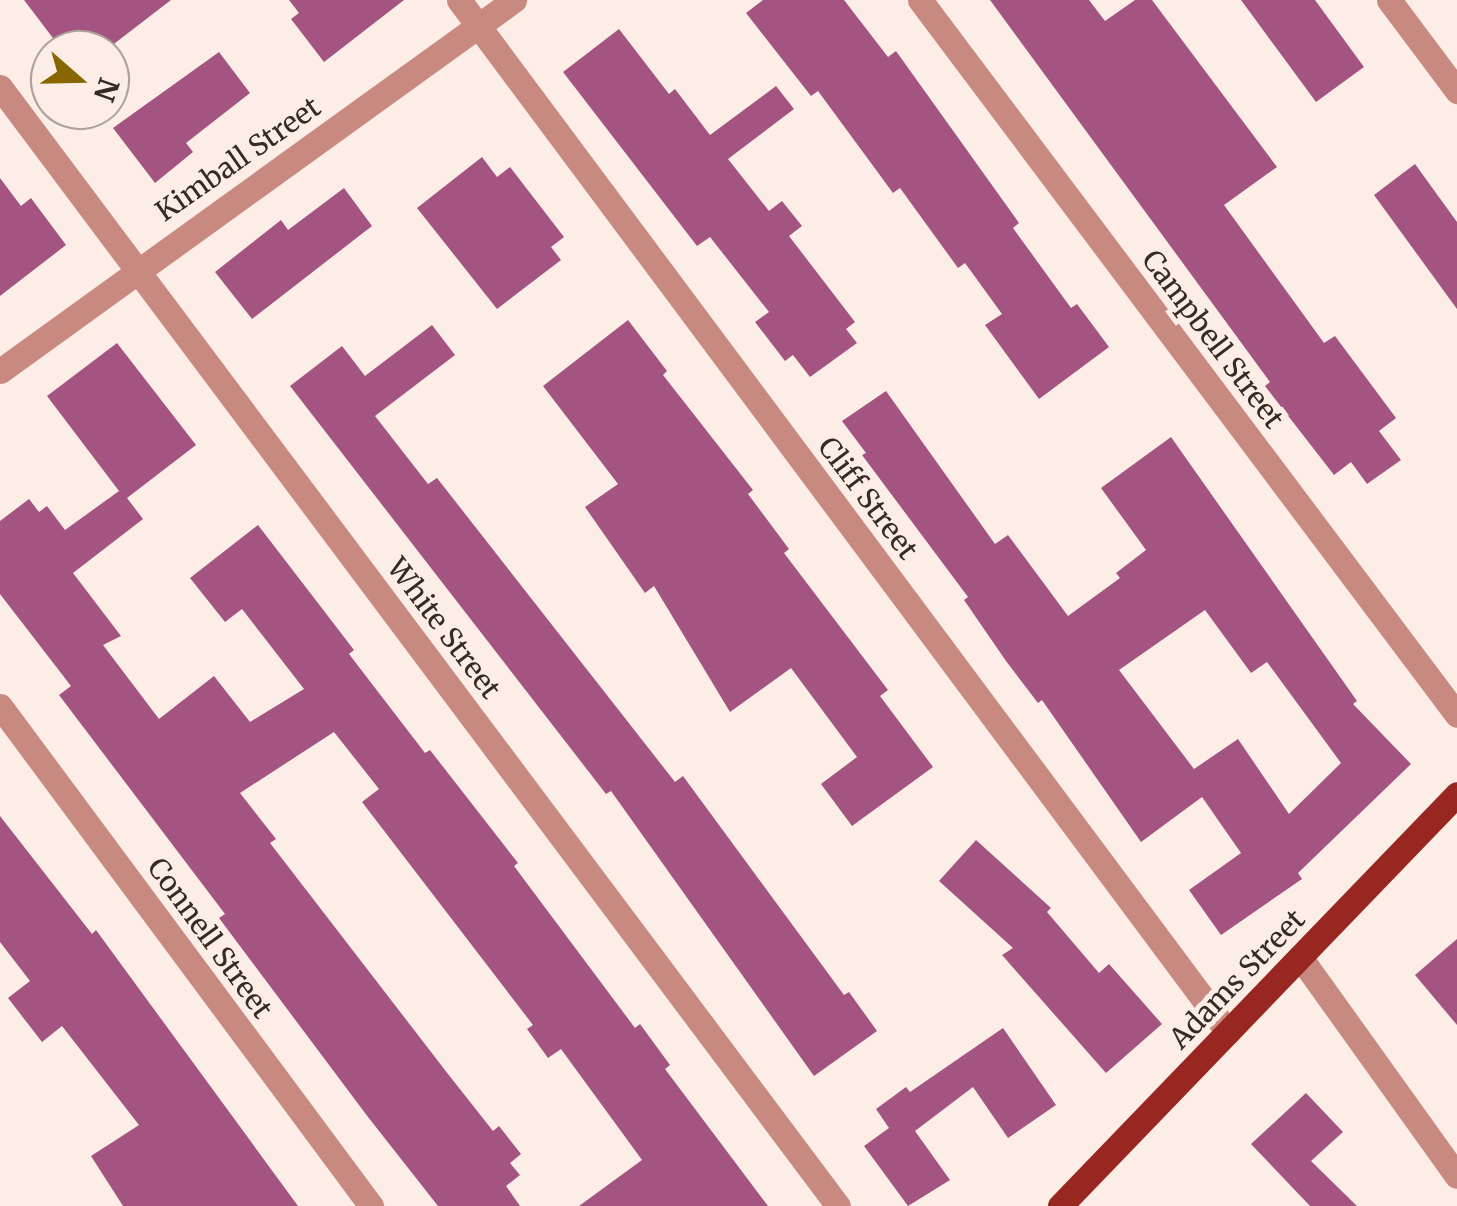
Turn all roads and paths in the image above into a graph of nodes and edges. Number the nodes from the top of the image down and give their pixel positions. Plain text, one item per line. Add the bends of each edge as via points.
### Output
1 (459, 0) edge
2 (514, 0) edge
3 (920, 0) edge
4 (1389, 0) edge
5 (478, 26) junction
6 (0, 87) edge
7 (1457, 91) edge
8 (138, 267) junction
9 (0, 371) edge
10 (0, 706) edge
11 (1457, 715) edge
12 (1457, 794) edge
13 (1300, 958) junction
14 (1228, 1032) junction
15 (1457, 1176) edge
16 (371, 1206) edge
17 (838, 1206) edge
18 (1060, 1206) edge

1 - 5 street, Cliff Street
2 - 5 street, Kimball Street
3 - 11 street, Campbell Street
4 - 7 street
5 - 8 street, Kimball Street
5 - 14 street, Cliff Street
6 - 8 street, White Street
8 - 9 street, Kimball Street
8 - 17 street, White Street
10 - 16 street, Connell Street
12 - 13 main road, Adams Street
13 - 14 main road, Adams Street
13 - 15 street
14 - 18 main road, Adams Street

